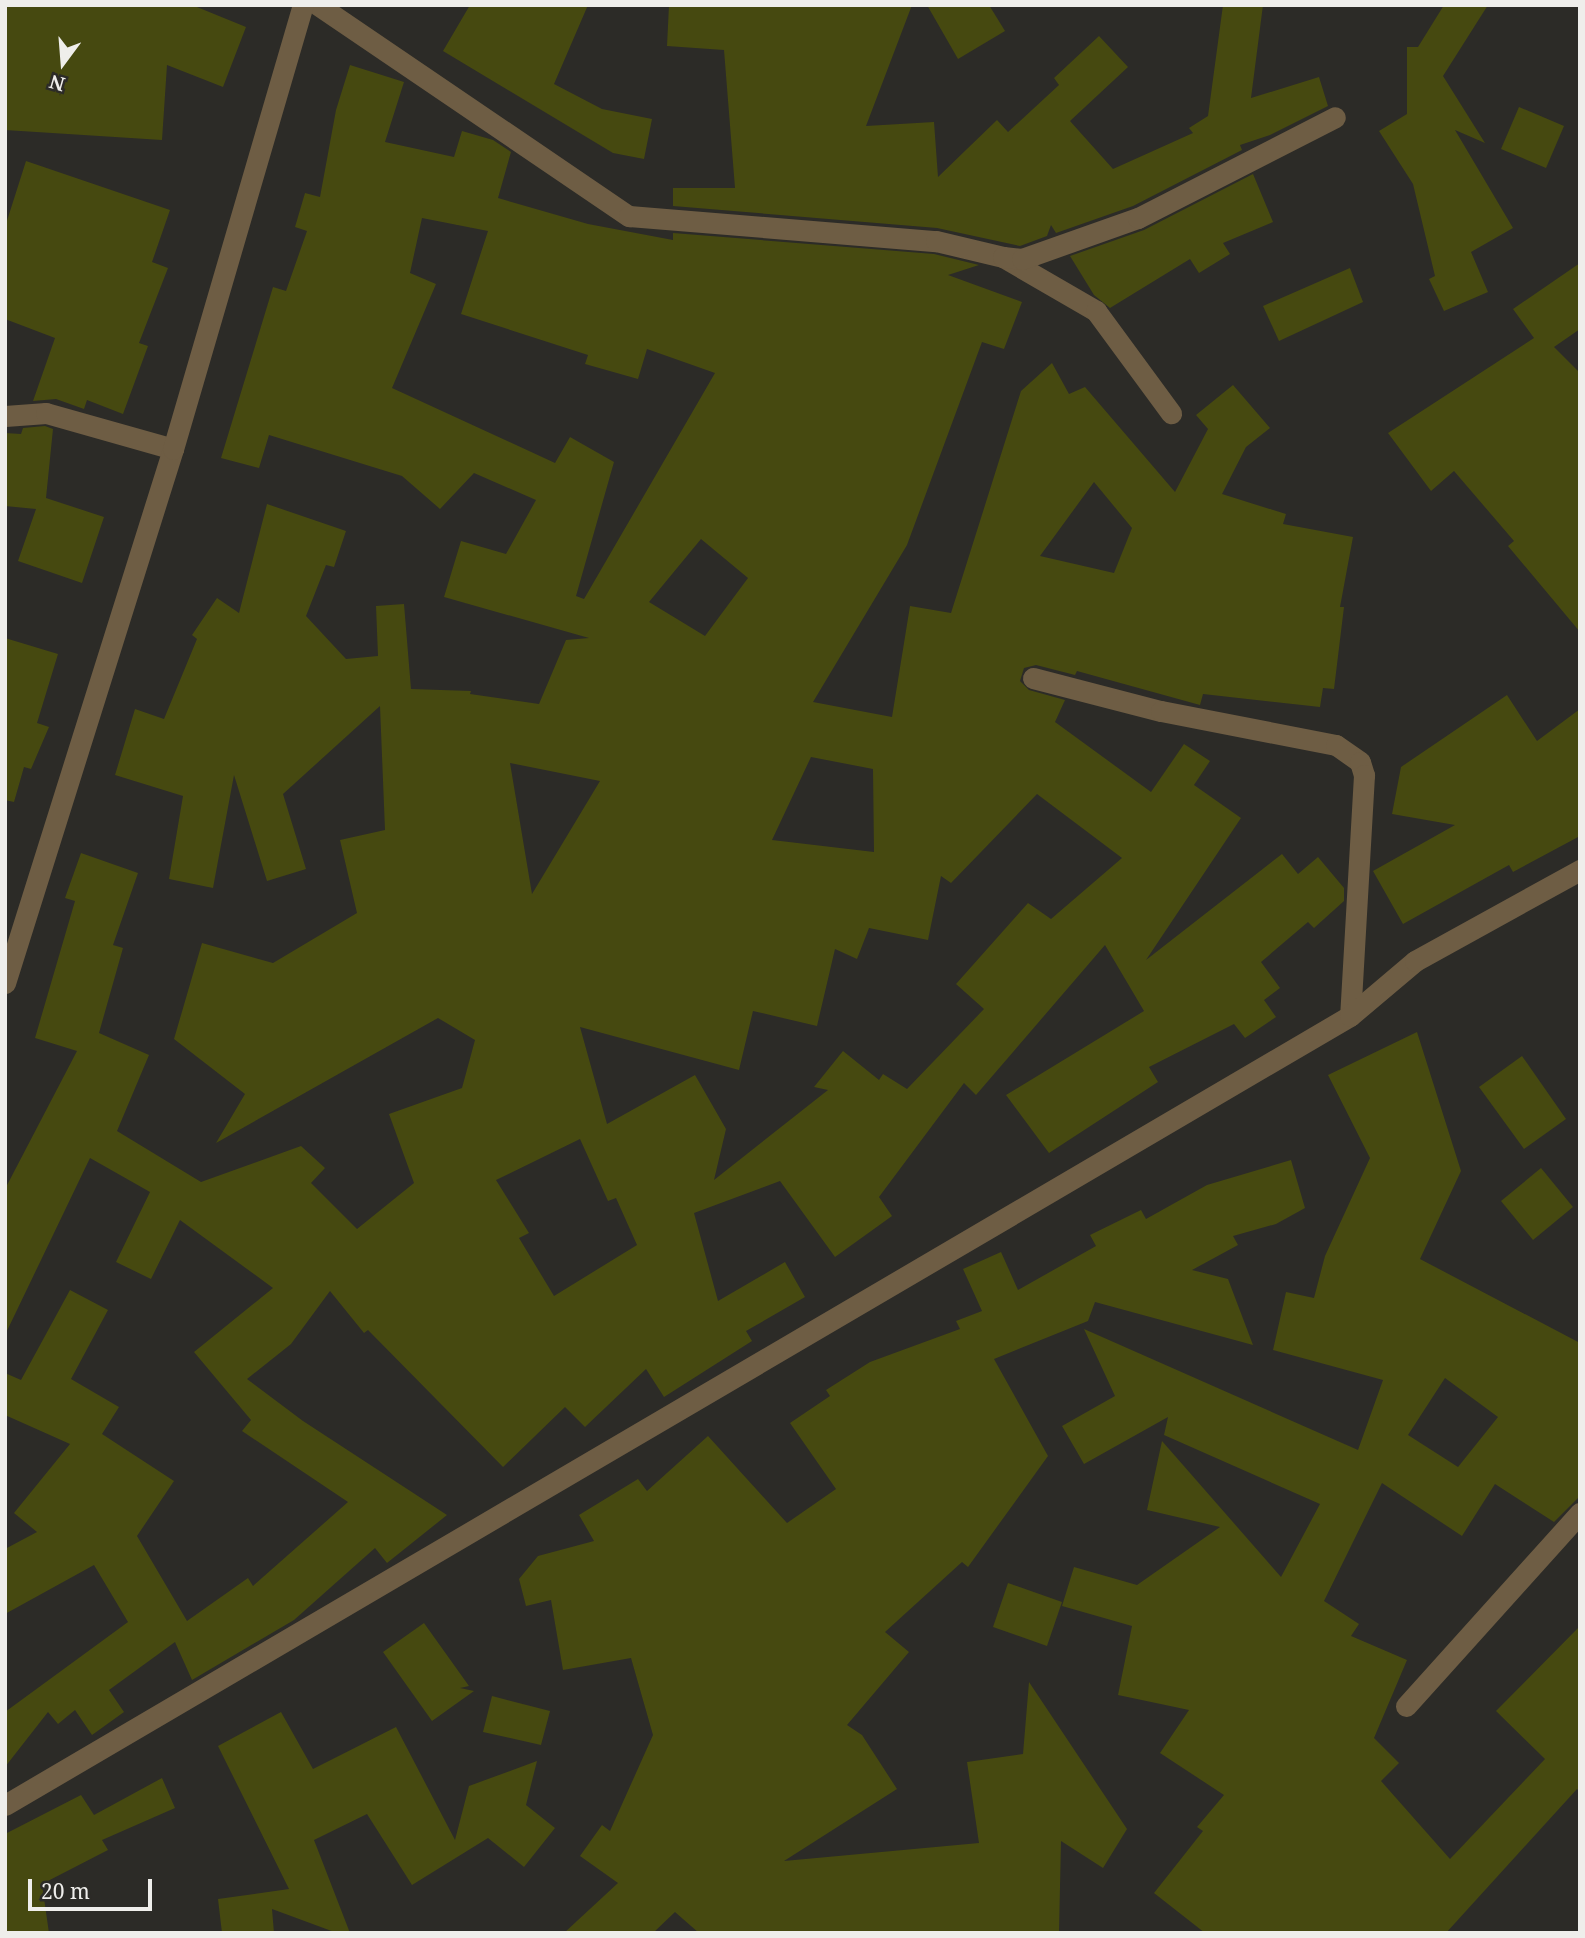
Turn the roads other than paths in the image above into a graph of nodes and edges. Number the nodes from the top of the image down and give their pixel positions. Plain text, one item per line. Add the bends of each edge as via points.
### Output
1 (303, 5) edge
2 (318, 5) edge
3 (1335, 117) dead end
4 (1003, 257) junction
5 (1171, 413) dead end
6 (5, 416) edge
7 (173, 449) junction
8 (1033, 678) dead end
9 (1580, 870) edge
10 (11, 939) edge
11 (5, 984) edge
12 (1350, 1016) junction
13 (1580, 1513) edge
14 (1406, 1706) dead end
15 (5, 1805) edge

1 - 7 street
2 - 4 street via 629,216 936,242
3 - 4 street via 1138,218 1022,259
4 - 5 street via 1096,311
6 - 7 street via 46,413
7 - 10 street
8 - 12 street via 1161,711 1336,745 1360,762 1364,775
9 - 12 street via 1415,961
10 - 11 street
12 - 15 street
13 - 14 street

